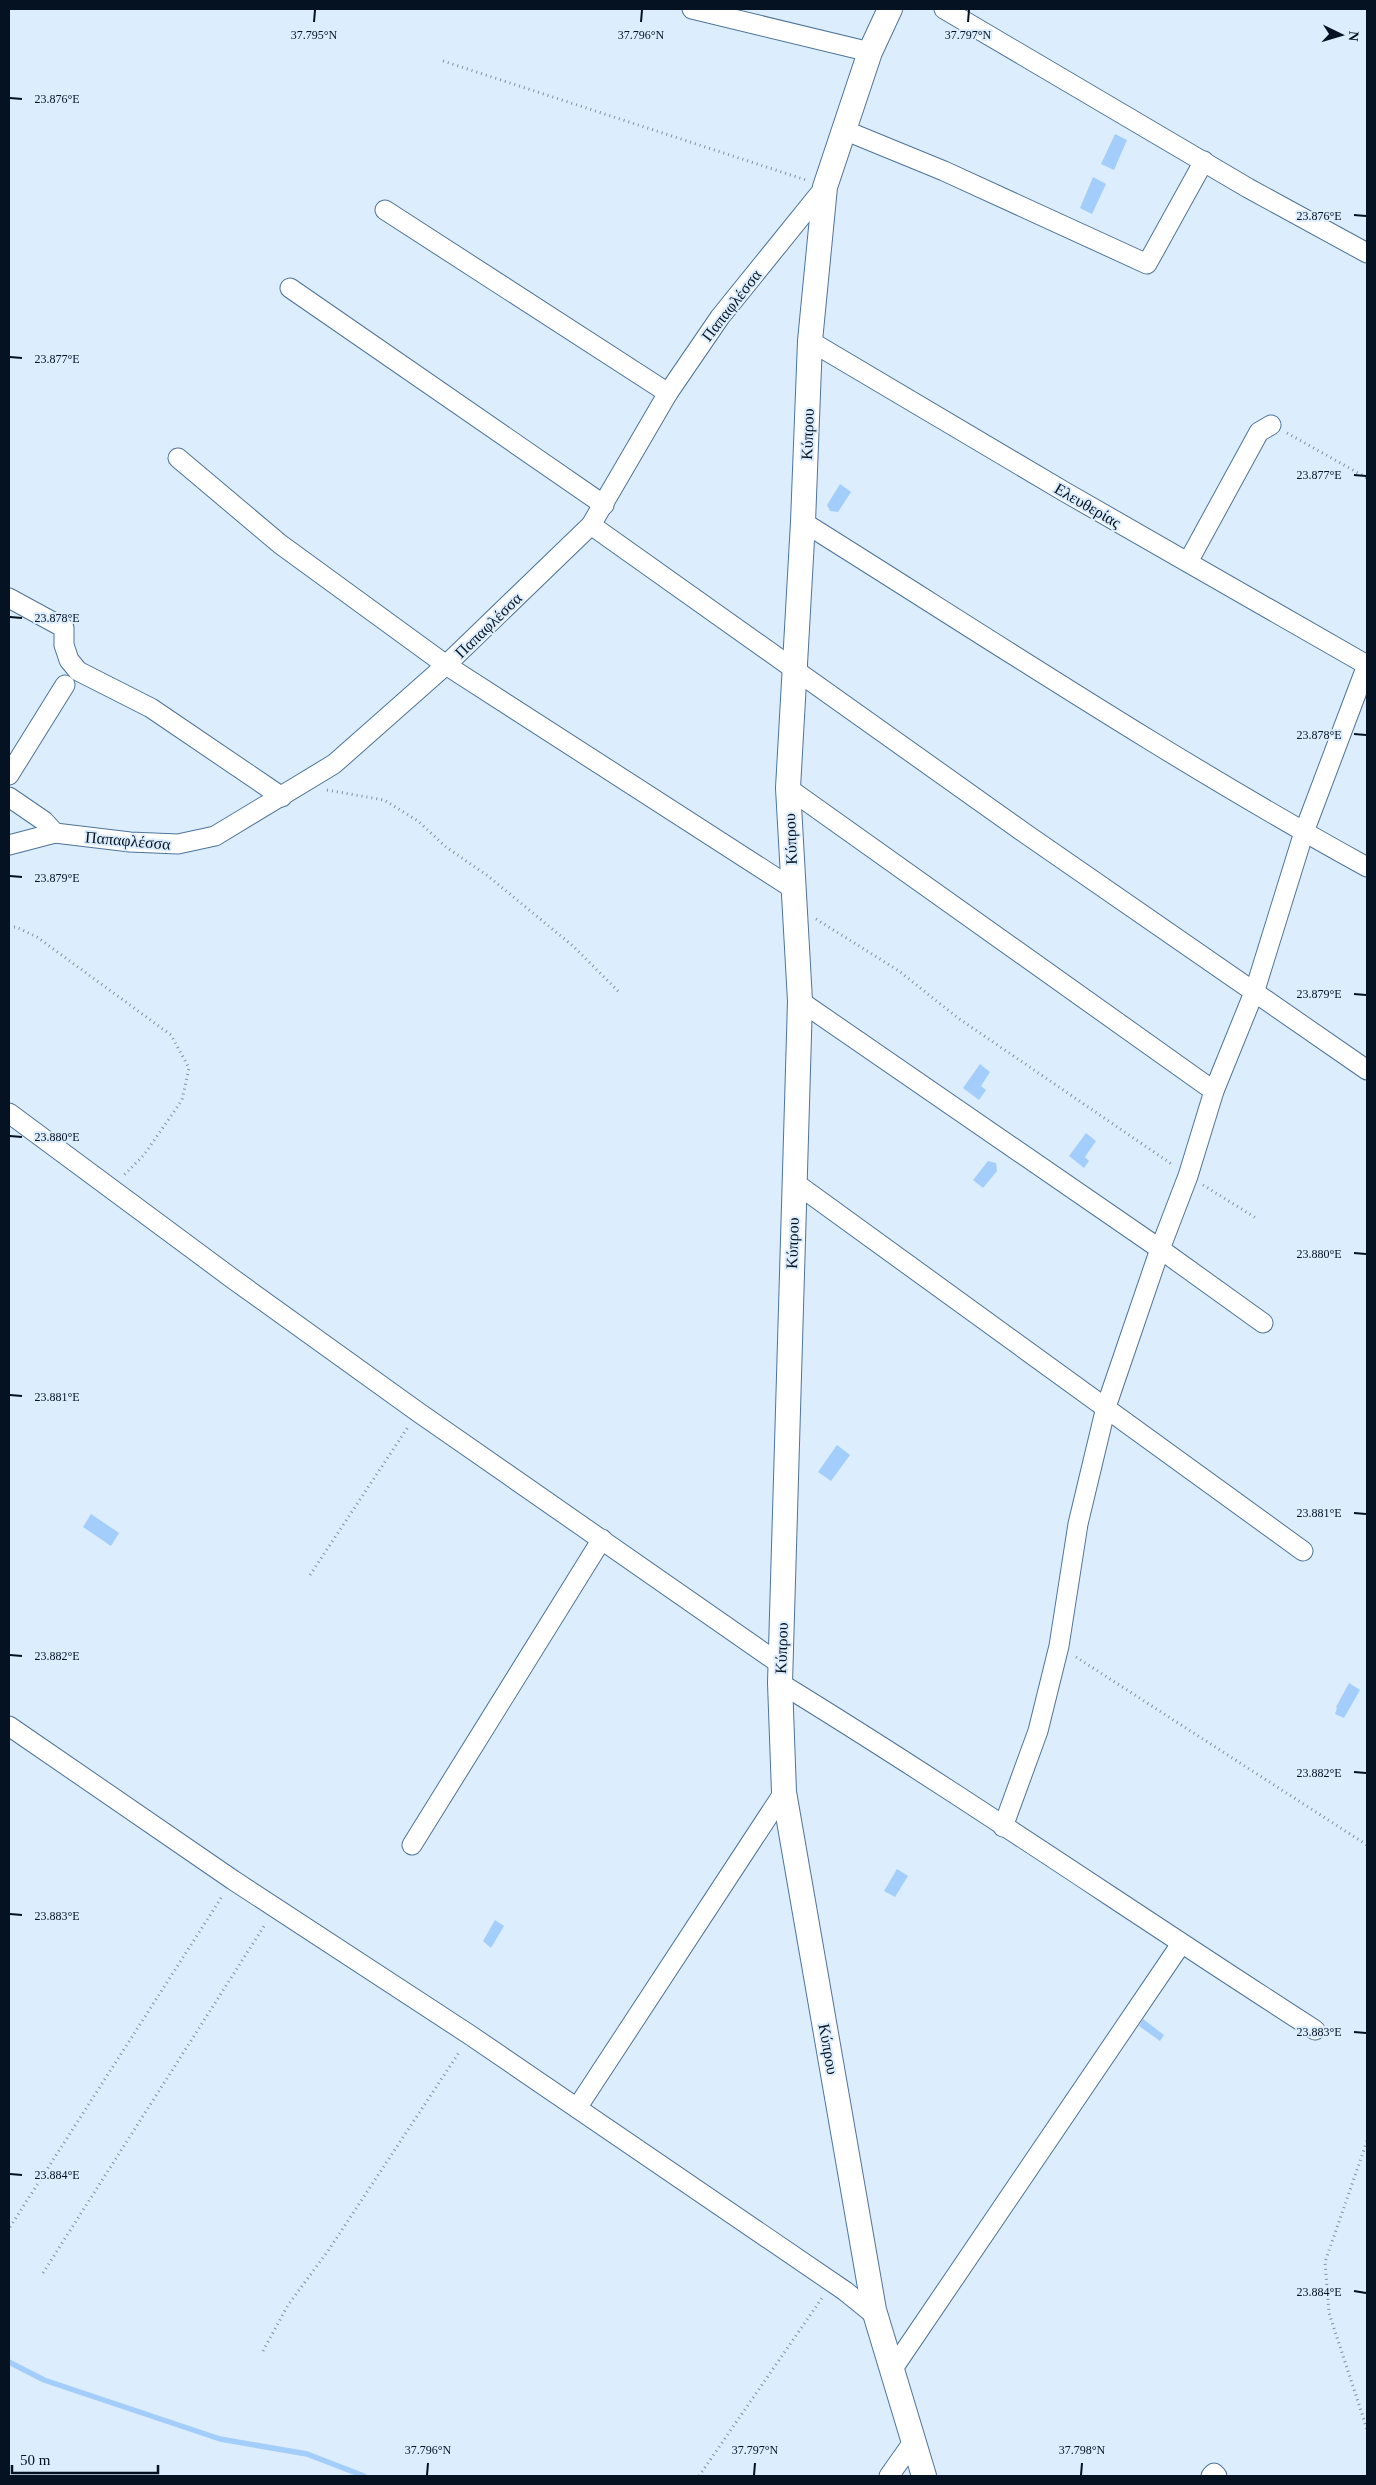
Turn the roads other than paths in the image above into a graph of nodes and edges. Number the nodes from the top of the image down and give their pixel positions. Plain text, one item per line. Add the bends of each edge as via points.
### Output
1 (692, 9) edge
2 (890, 9) edge
3 (944, 9) edge
4 (870, 52) junction
5 (844, 130) junction
6 (1204, 161) junction
7 (825, 187) junction
8 (385, 210) dead end
9 (1367, 253) edge
10 (290, 288) dead end
11 (810, 341) junction
12 (668, 392) junction
13 (1271, 425) road end
14 (178, 458) dead end
15 (604, 505) junction
16 (803, 522) junction
17 (591, 525) junction
18 (1188, 562) junction
19 (9, 598) edge
20 (446, 665) junction
21 (1367, 665) edge
22 (794, 668) junction
23 (65, 686) dead end
24 (9, 775) edge
25 (788, 788) junction
26 (282, 796) junction
27 (9, 797) edge
28 (1304, 832) junction
29 (55, 833) junction
30 (9, 845) edge
31 (1367, 867) edge
32 (793, 897) junction
33 (1255, 990) junction
34 (800, 1002) junction
35 (1367, 1070) edge
36 (1214, 1091) junction
37 (9, 1113) edge
38 (794, 1182) junction
39 (1160, 1249) junction
40 (1263, 1323) dead end
41 (1106, 1408) junction
42 (602, 1538) junction
43 (1303, 1551) dead end
44 (780, 1673) junction
45 (9, 1726) edge
46 (784, 1792) junction
47 (1003, 1827) junction
48 (412, 1845) dead end
49 (1180, 1944) junction
50 (1315, 2030) dead end
51 (578, 2108) junction
52 (876, 2316) junction
53 (892, 2370) junction
54 (913, 2442) junction
55 (889, 2476) edge
56 (924, 2476) edge
57 (1211, 2476) edge
58 (1217, 2476) edge

1 - 4 street
2 - 4 street, Κύπρου
3 - 6 street
4 - 5 street, Κύπρου
5 - 6 street via 944,171 1147,264
5 - 7 street, Κύπρου
6 - 9 street
7 - 11 street, Κύπρου
7 - 12 street, Παπαφλέσσα via 720,317
8 - 12 street
10 - 15 street
11 - 16 street, Κύπρου
11 - 18 street, Ελευθερίας
12 - 15 street, Παπαφλέσσα
13 - 18 street via 1259,432
14 - 20 street via 280,544
15 - 17 street, Παπαφλέσσα
16 - 22 street, Κύπρου
16 - 28 street
17 - 20 street, Παπαφλέσσα
17 - 22 street
18 - 21 street, Ελευθερίας
19 - 26 street via 64,628 64,645 69,660 78,671 151,708
20 - 26 street, Παπαφλέσσα via 334,764
20 - 32 street
21 - 28 street
22 - 25 street, Κύπρου
22 - 33 street via 1026,834
23 - 24 street
25 - 32 street, Κύπρου
25 - 36 street
26 - 29 street, Παπαφλέσσα via 215,836 178,844
27 - 29 street via 44,821
28 - 31 street
28 - 33 street
29 - 30 street, Παπαφλέσσα
32 - 34 street, Κύπρου
33 - 35 street
33 - 36 street
34 - 38 street, Κύπρου
34 - 39 street
36 - 39 street via 1188,1176
37 - 42 street via 418,1412
38 - 41 street
38 - 44 street, Κύπρου
39 - 40 street
39 - 41 street
41 - 43 street
41 - 47 street via 1078,1524 1059,1646 1038,1731
42 - 44 street
42 - 48 street
44 - 46 street, Κύπρου
44 - 47 street
45 - 51 street
46 - 51 street
46 - 52 street, Κύπρου
47 - 49 street
49 - 50 street
49 - 53 street
51 - 52 street
52 - 53 street, Κύπρου
53 - 54 street, Κύπρου
54 - 55 street
54 - 56 street, Κύπρου
57 - 58 street via 1214,2473

